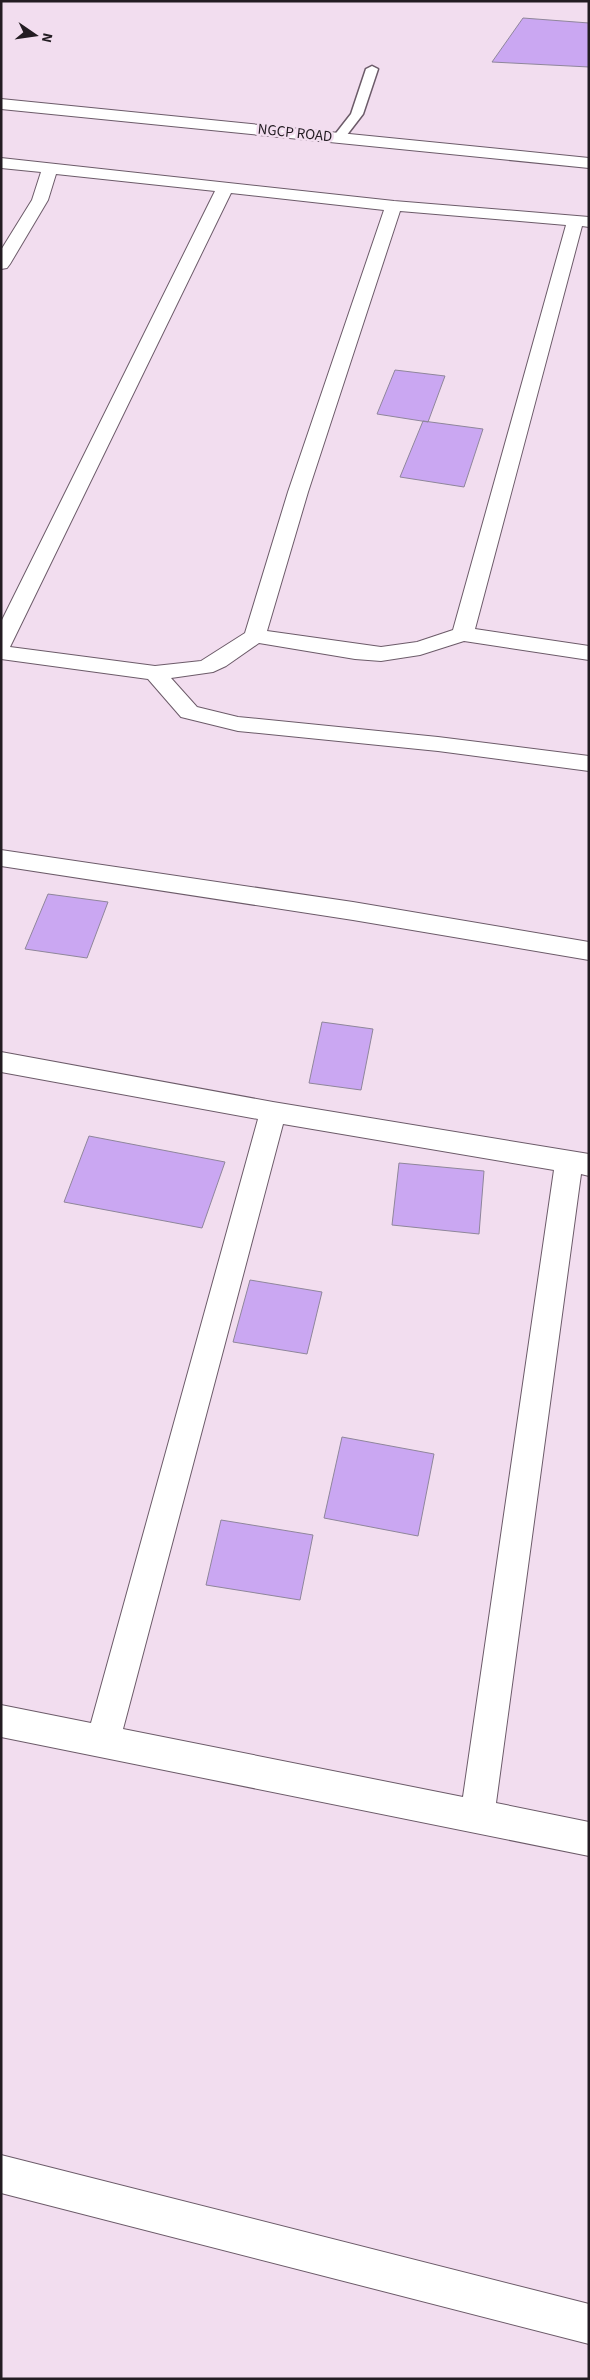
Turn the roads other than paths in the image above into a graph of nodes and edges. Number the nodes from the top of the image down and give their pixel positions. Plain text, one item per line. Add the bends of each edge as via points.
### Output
1 (372, 69) dead end
2 (1, 104) edge
3 (339, 137) junction
4 (1, 162) edge
5 (589, 163) edge
6 (50, 168) junction
7 (225, 188) junction
8 (394, 206) junction
9 (582, 221) edge
10 (1, 264) edge
11 (463, 634) junction
12 (255, 636) junction
13 (1, 644) edge
14 (1, 652) edge
15 (589, 653) edge
16 (155, 673) junction
17 (589, 764) edge
18 (1, 858) edge
19 (589, 951) edge
20 (1, 1062) edge
21 (272, 1112) junction
22 (579, 1163) edge
23 (1, 1722) edge
24 (103, 1742) junction
25 (478, 1818) junction
26 (589, 1839) edge
27 (1, 2174) edge
28 (589, 2324) edge

1 - 3 lane via 360,111
2 - 3 street, NGCP ROAD
3 - 5 street, NGCP ROAD
4 - 6 street
6 - 7 street
6 - 10 street via 40,200
7 - 8 street
7 - 13 street
8 - 9 street
8 - 12 street via 298,492
9 - 11 street
11 - 12 street via 420,648 381,654
11 - 15 street
12 - 16 street via 204,667
14 - 16 street
16 - 17 street via 189,712 238,724 438,744
18 - 19 street via 353,911
20 - 21 street
21 - 22 street
21 - 24 street
22 - 25 street
23 - 24 street
24 - 25 street
25 - 26 street
27 - 28 street

